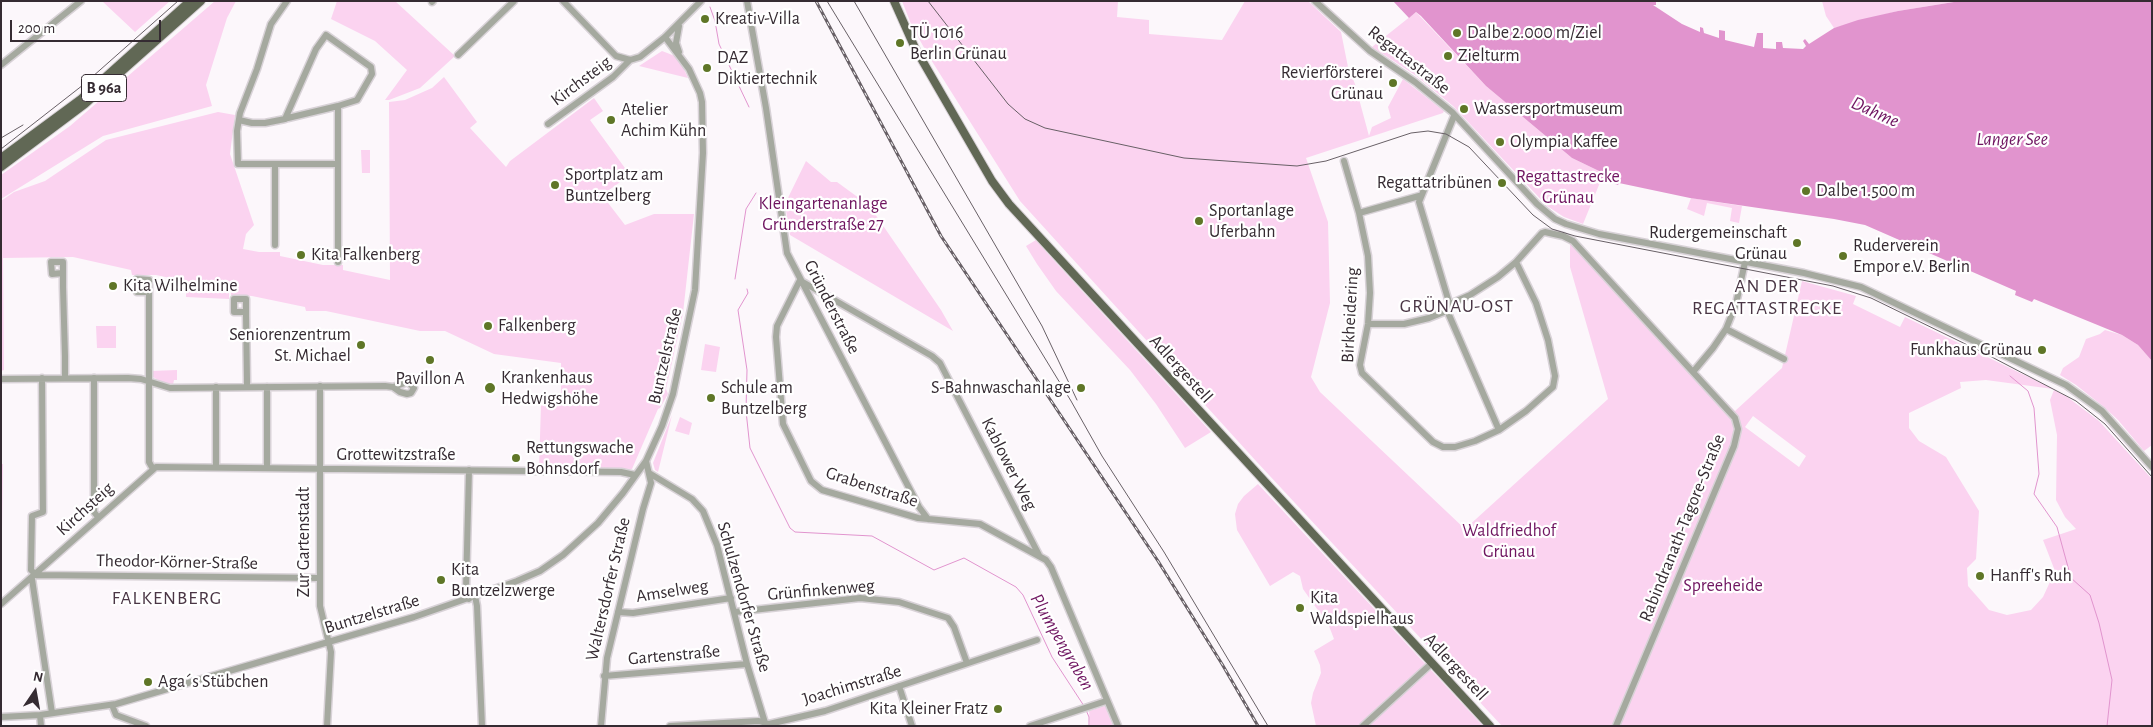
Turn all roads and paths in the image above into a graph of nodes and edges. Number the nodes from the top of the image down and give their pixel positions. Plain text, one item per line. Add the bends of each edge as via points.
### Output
1 (82, 1) edge
2 (190, 1) edge
3 (201, 1) edge
4 (287, 1) edge
5 (514, 1) edge
6 (563, 1) edge
7 (701, 1) edge
8 (747, 1) edge
9 (894, 1) edge
10 (1315, 1) edge
11 (681, 22) junction
12 (665, 37) junction
13 (458, 55) dead end
14 (680, 55) junction
15 (630, 60) junction
16 (1, 65) edge
17 (338, 106) junction
18 (1454, 116) junction
19 (285, 119) junction
20 (239, 120) junction
21 (548, 124) dead end
22 (1, 158) edge
23 (1344, 161) dead end
24 (275, 164) junction
25 (338, 164) junction
26 (1, 167) edge
27 (1420, 196) junction
28 (1360, 213) junction
29 (1566, 224) junction
30 (1563, 236) junction
31 (275, 246) dead end
32 (338, 262) dead end
33 (1516, 262) junction
34 (1745, 262) junction
35 (63, 273) dead end
36 (800, 280) junction
37 (148, 292) dead end
38 (1449, 307) junction
39 (246, 312) dead end
40 (1368, 324) junction
41 (1726, 329) junction
42 (1784, 358) dead end
43 (1692, 372) junction
44 (42, 378) junction
45 (65, 378) junction
46 (94, 378) junction
47 (1, 379) edge
48 (148, 382) junction
49 (320, 386) junction
50 (216, 387) junction
51 (247, 387) junction
52 (267, 387) junction
53 (392, 387) dead end
54 (1499, 430) junction
55 (646, 461) junction
56 (216, 467) junction
57 (2152, 467) edge
58 (154, 468) junction
59 (267, 468) junction
60 (319, 469) junction
61 (468, 470) junction
62 (649, 473) junction
63 (635, 475) junction
64 (98, 517) junction
65 (928, 519) junction
66 (1040, 556) junction
67 (34, 577) junction
68 (318, 578) junction
69 (472, 597) junction
70 (731, 598) junction
71 (1, 604) edge
72 (618, 612) junction
73 (735, 612) junction
74 (1037, 640) dead end
75 (329, 643) junction
76 (967, 663) junction
77 (1432, 663) junction
78 (748, 664) junction
79 (604, 676) junction
80 (899, 686) junction
81 (1106, 701) junction
82 (112, 705) junction
83 (52, 714) junction
84 (40, 715) junction
85 (1, 717) edge
86 (765, 724) edge
87 (41, 726) edge
88 (146, 726) edge
89 (327, 726) edge
90 (482, 726) edge
91 (601, 726) edge
92 (670, 726) edge
93 (912, 726) edge
94 (1030, 726) edge
95 (1118, 726) edge
96 (1363, 726) edge
97 (1490, 726) edge
98 (1616, 726) edge

1 - 16 street
2 - 22 main road, B 96a via 81,99
3 - 26 main road, B 96a via 85,104
4 - 20 street via 271,24
5 - 13 street
6 - 15 street via 616,56
7 - 11 street, Kirchsteig
8 - 36 street, Gründerstraße via 787,253
9 - 77 main road, Adlergestell via 915,48 992,181 1009,204
10 - 18 street, Regattastraße via 1370,51 1415,82
11 - 12 street, Kirchsteig
11 - 14 street, Buntzelstraße via 676,35
12 - 14 street, Buntzelstraße
12 - 15 street, Kirchsteig via 640,57
14 - 55 street, Buntzelstraße via 702,102 703,162 696,276 673,394
15 - 21 street, Kirchsteig via 613,77
17 - 19 street
17 - 19 street via 357,100 372,74 371,67 326,35 316,49
17 - 25 street
18 - 27 street
18 - 29 street, Regattastraße via 1545,211
19 - 20 street via 258,124
20 - 24 street via 238,164
23 - 28 street, Birkheidering
24 - 25 street
24 - 31 street
25 - 32 street
27 - 28 street
27 - 38 street via 1418,202
28 - 40 street, Birkheidering via 1369,269
29 - 30 street
29 - 34 street, Regattastraße via 1599,234
30 - 33 street via 1542,233
30 - 43 street, Rabindranath-Tagore-Straße via 1572,241
33 - 38 street via 1481,289 1452,302
33 - 54 street, Birkheidering via 1536,303 1549,343 1555,376 1553,387
34 - 41 street via 1736,304
34 - 57 street, Regattastraße via 1840,280 1860,287 2058,380 2102,411
35 - 45 street
36 - 65 street, Gründerstraße
36 - 65 street, Grabenstraße via 776,337 783,424 811,481 828,492
36 - 66 street, Kablower Weg via 940,363
37 - 48 street
38 - 40 street via 1418,321 1394,325
38 - 54 street
39 - 51 street
40 - 54 street, Birkheidering via 1360,365 1362,373 1433,442 1443,447 1455,447
41 - 42 street
41 - 43 street
43 - 98 street, Rabindranath-Tagore-Straße via 1735,418 1737,436
44 - 45 street
44 - 47 street
44 - 67 street via 43,512 32,516 31,570
45 - 46 street
46 - 48 street via 128,378
46 - 64 street via 94,512
48 - 50 street via 170,388
48 - 58 street via 149,462
49 - 52 street
49 - 53 street
49 - 60 street, Zur Gartenstadt
50 - 51 street
50 - 56 street
51 - 52 street
52 - 59 street
55 - 62 street, Waltersdorfer Straße
55 - 63 street, Buntzelstraße
56 - 58 street, Grottewitzstraße
56 - 59 street, Grottewitzstraße
58 - 64 street, Kirchsteig
59 - 60 street, Grottewitzstraße
60 - 61 street, Grottewitzstraße
60 - 68 street, Zur Gartenstadt
61 - 63 street, Grottewitzstraße via 628,472
61 - 69 street via 466,589
62 - 70 street, Schulzendorfer Straße via 701,508 717,545
62 - 72 street, Waltersdorfer Straße via 651,483
63 - 69 street, Buntzelstraße via 598,523 551,564 524,578
64 - 67 street, Kirchsteig
65 - 66 street, Grabenstraße via 980,524
66 - 81 street, Kablower Weg via 1051,567
67 - 68 street, Theodor-Körner-Straße
67 - 71 street, Kirchsteig
67 - 83 street
68 - 75 street, Zur Gartenstadt via 320,606
69 - 75 street, Buntzelstraße
69 - 90 street via 477,606
70 - 72 street, Amselweg via 633,613
70 - 73 street, Schulzendorfer Straße
72 - 79 street, Waltersdorfer Straße
73 - 76 street, Grünfinkenweg via 860,598 899,602 951,620
73 - 78 street, Schulzendorfer Straße
74 - 76 street, Joachimstraße
75 - 82 street, Buntzelstraße
75 - 89 street, Zur Gartenstadt
76 - 80 street, Joachimstraße
77 - 96 street
77 - 97 main road, Adlergestell
78 - 79 street, Gartenstraße
78 - 86 street, Schulzendorfer Straße
79 - 91 street, Waltersdorfer Straße
80 - 86 street, Joachimstraße via 826,712
80 - 93 street
81 - 94 street
81 - 95 street, Kablower Weg
82 - 83 street, Buntzelstraße
82 - 88 street via 116,715
83 - 84 street, Buntzelstraße
84 - 85 street, Buntzelstraße
84 - 87 street
86 - 92 street, Joachimstraße

